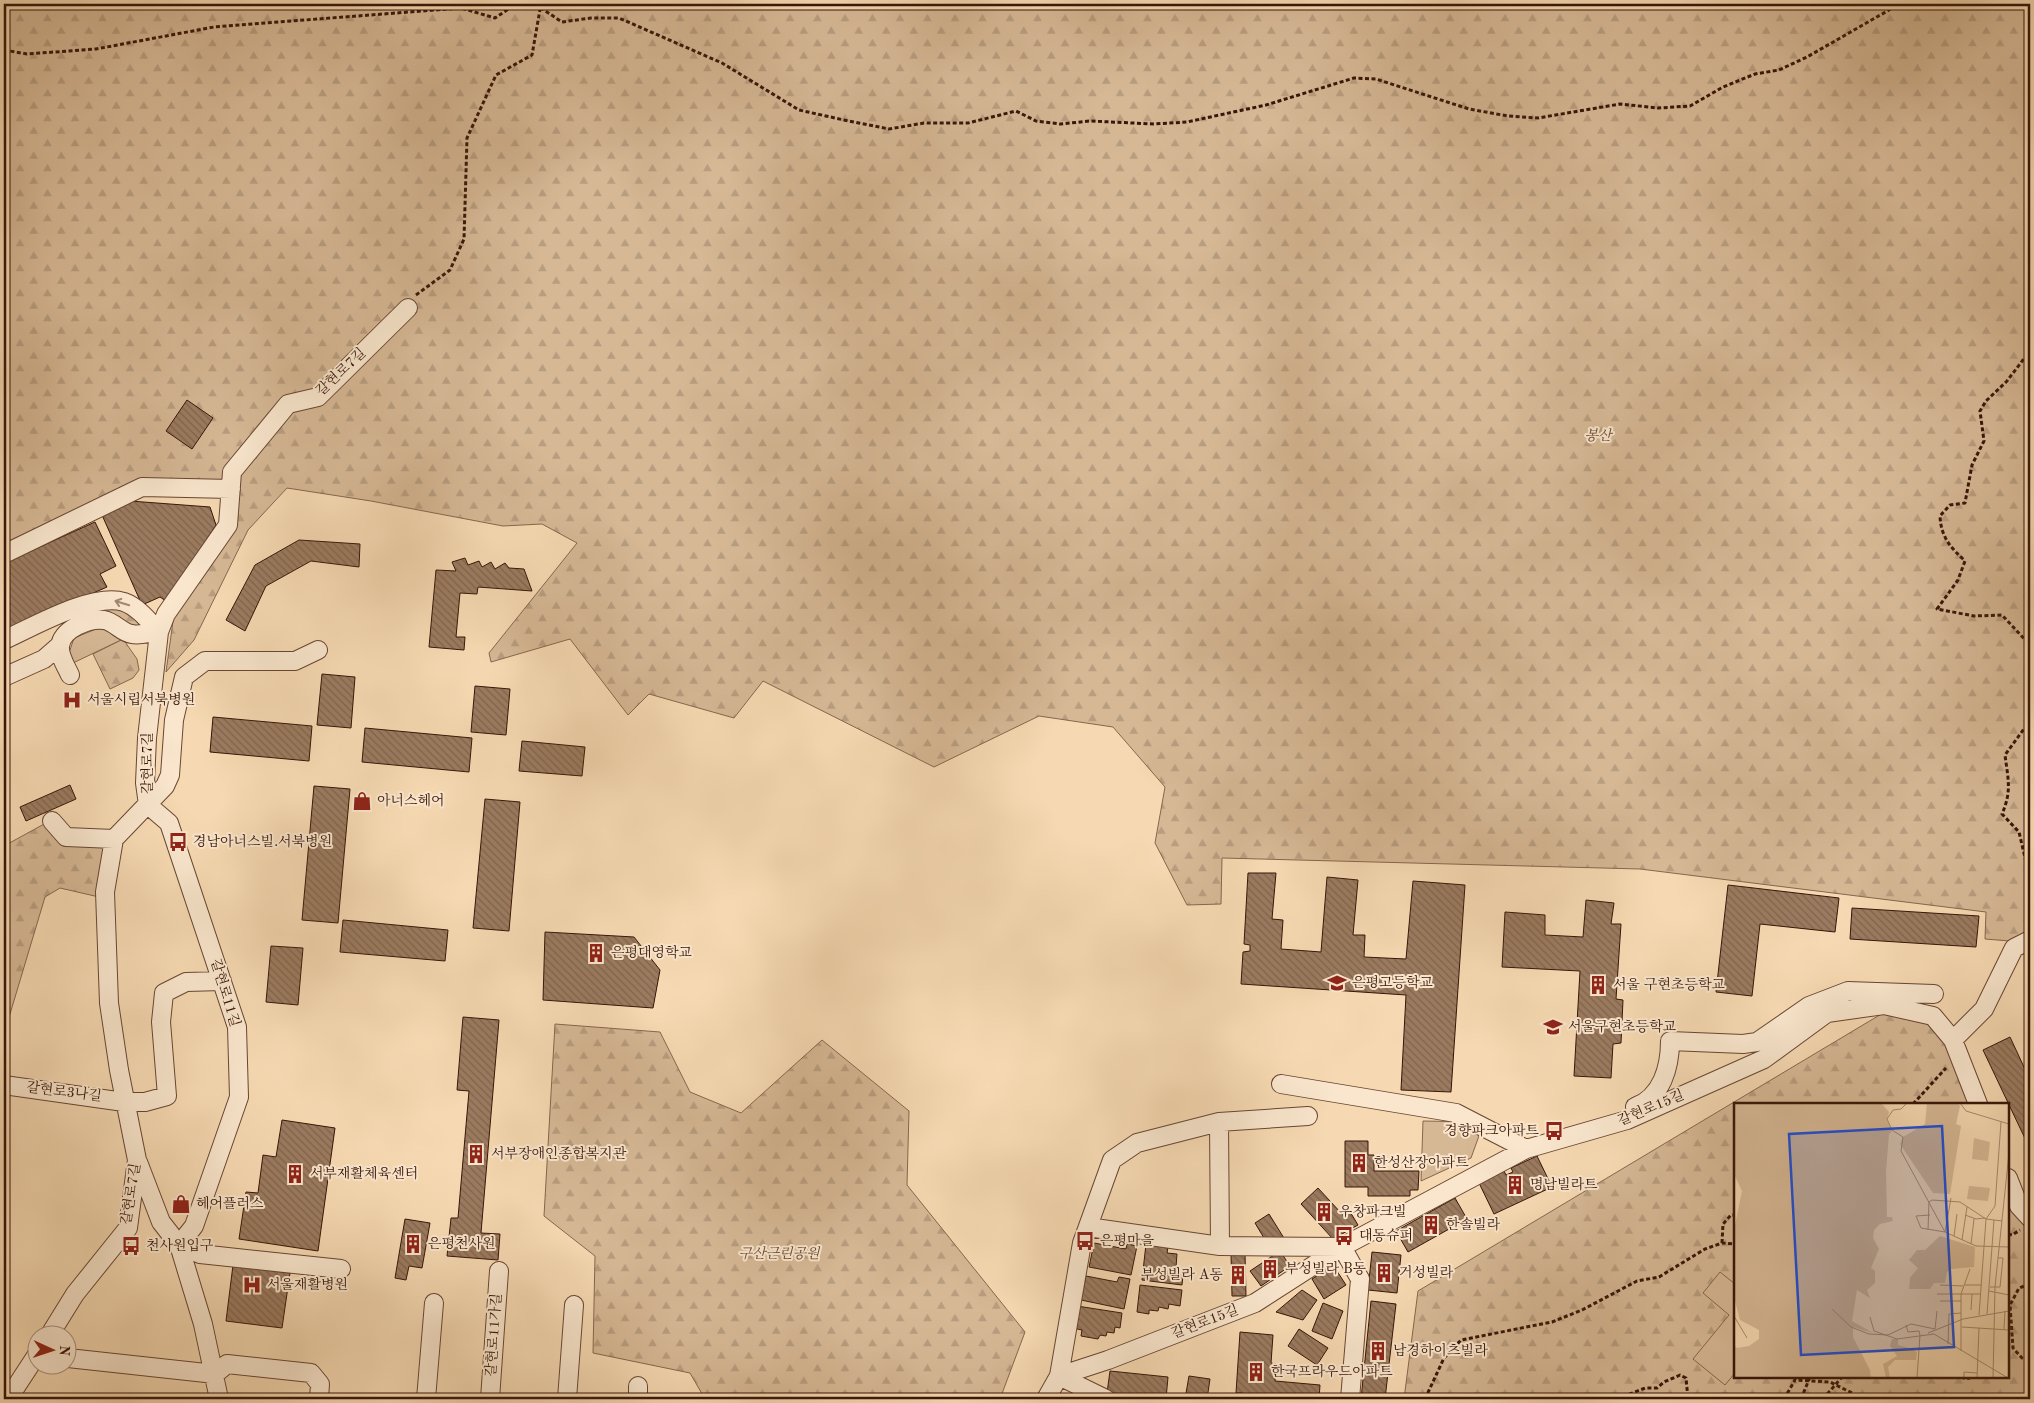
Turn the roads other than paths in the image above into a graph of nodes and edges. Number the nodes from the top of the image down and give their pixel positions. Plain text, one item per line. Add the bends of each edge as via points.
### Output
1 (408, 308) road end
2 (230, 489) junction
3 (4, 554) edge
4 (68, 612) junction
5 (159, 632) junction
6 (4, 640) edge
7 (56, 648) junction
8 (318, 650) dead end
9 (70, 675) dead end
10 (4, 677) edge
11 (148, 804) junction
12 (52, 821) dead end
13 (114, 839) junction
14 (2030, 940) edge
15 (222, 981) junction
16 (1934, 994) dead end
17 (1953, 1040) junction
18 (1281, 1084) dead end
19 (4, 1085) edge
20 (124, 1102) junction
21 (1978, 1103) edge
22 (1308, 1116) dead end
23 (1219, 1122) junction
24 (1586, 1132) junction
25 (1526, 1149) junction
26 (137, 1160) junction
27 (2009, 1181) edge
28 (2030, 1218) edge
29 (1088, 1227) junction
30 (179, 1245) junction
31 (1220, 1246) junction
32 (1342, 1247) junction
33 (341, 1269) dead end
34 (499, 1272) dead end
35 (434, 1303) dead end
36 (574, 1305) dead end
37 (55, 1326) edge
38 (78, 1359) edge
39 (28, 1368) edge
40 (215, 1374) junction
41 (1059, 1376) junction
42 (8, 1399) edge
43 (219, 1399) edge
44 (319, 1399) edge
45 (426, 1399) edge
46 (490, 1399) edge
47 (567, 1399) edge
48 (1046, 1399) edge
49 (1106, 1399) edge
50 (1350, 1399) edge

1 - 2 street, 갈현로7길 via 318,397 288,404 232,472
2 - 3 street via 142,487
2 - 5 street, 갈현로7길 via 228,525 166,614
5 -> 4 street via 135,608 119,601 104,600
4 - 6 street
4 - 7 street
5 - 7 street via 131,634 114,623 97,620 75,628
5 - 11 street, 갈현로7길 via 147,738 145,783
7 - 9 street
7 - 10 street via 36,664
8 - 11 street via 295,661 205,662 184,677 174,720 170,775 165,786
11 - 13 street, 갈현로7길
11 - 15 street, 갈현로11길 via 169,823
12 - 13 street via 66,837
13 - 20 street, 갈현로7길 via 105,892 109,1003
14 - 17 street via 2014,948 1984,1009
15 - 20 street, 갈현로3나길 via 186,982 164,993 161,1022 167,1096 145,1102
15 - 30 street, 갈현로11길 via 237,1027 239,1097 194,1226
16 - 24 street via 1848,991 1809,1006 1756,1042 1670,1041 1670,1058 1660,1089 1640,1105 1608,1118
17 - 21 street, 갈현로15길
17 - 24 street, 갈현로15길 via 1933,1016 1884,1005 1827,1013 1764,1059 1628,1120
18 - 25 street via 1456,1113
19 - 20 street, 갈현로3나길
20 - 26 street, 갈현로7길
22 - 23 street
23 - 29 street via 1137,1143 1112,1160
23 - 31 street
24 - 25 street, 갈현로15길
25 - 32 street, 갈현로15길
26 - 30 street via 161,1222
26 - 37 street, 갈현로7길 via 128,1228 75,1294
27 - 28 street via 2019,1206
29 - 31 street
29 - 41 street via 1082,1243
30 - 33 street via 200,1254
30 - 40 street
31 - 32 street
32 - 41 street, 갈현로15길 via 1255,1303
32 - 50 street via 1360,1279
34 - 46 street, 갈현로11가길
35 - 45 street
36 - 47 street
38 - 40 street
39 - 42 street
40 - 43 street
40 - 44 street via 227,1364 311,1373 320,1384
41 - 48 street
41 - 49 street

